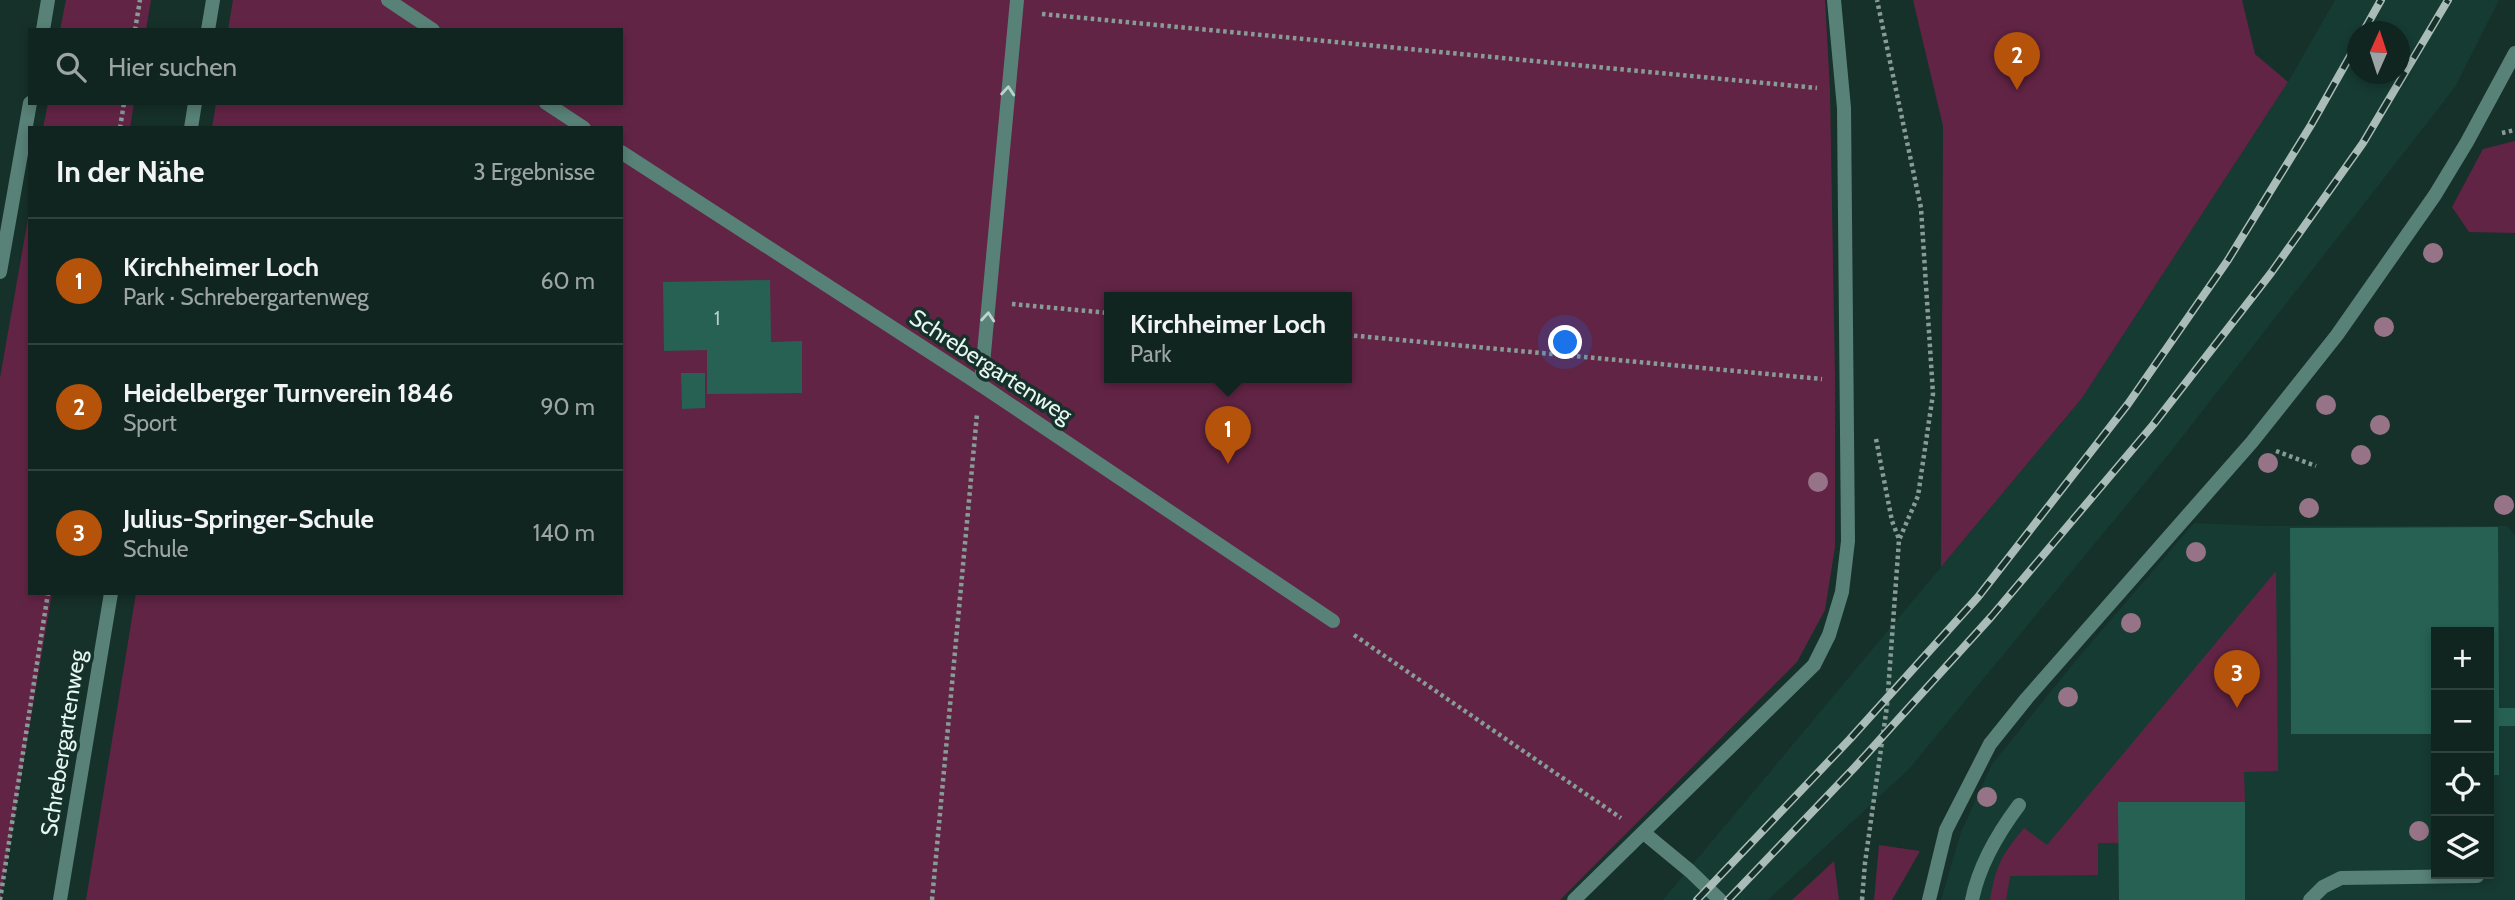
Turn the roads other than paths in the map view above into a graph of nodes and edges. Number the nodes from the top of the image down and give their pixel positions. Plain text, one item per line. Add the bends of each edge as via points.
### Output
1 (48, 0) edge
2 (213, 0) edge
3 (388, 0) edge
4 (1834, 0) edge
5 (1016, 6) edge
6 (43, 28) edge
7 (208, 28) edge
8 (430, 28) edge
9 (2515, 53) edge
10 (30, 105) edge
11 (195, 105) edge
12 (549, 105) edge
13 (191, 126) edge
14 (580, 126) edge
15 (623, 153) edge
16 (0, 272) edge
17 (981, 385) junction
18 (111, 595) edge
19 (1333, 621) road end
20 (2019, 805) dead end
21 (1644, 833) junction
22 (2431, 877) edge
23 (60, 900) edge
24 (1574, 900) edge
25 (1720, 900) edge
26 (1929, 900) edge
27 (1972, 900) edge
28 (2310, 900) edge

1 - 6 street
2 - 7 street
3 - 8 street
4 - 21 street via 1843,90 1847,381 1847,541 1842,592 1814,666
17 -> 5 street
9 - 26 street via 2435,195 2337,335 2252,442 1990,744 1946,830
10 - 16 street
11 - 13 street
12 - 14 street
15 - 17 street, Schrebergartenweg
17 - 19 street, Schrebergartenweg
18 - 23 street, Schrebergartenweg
20 - 27 street via 1999,831
21 - 24 street
21 - 25 street
22 - 28 street via 2341,878

